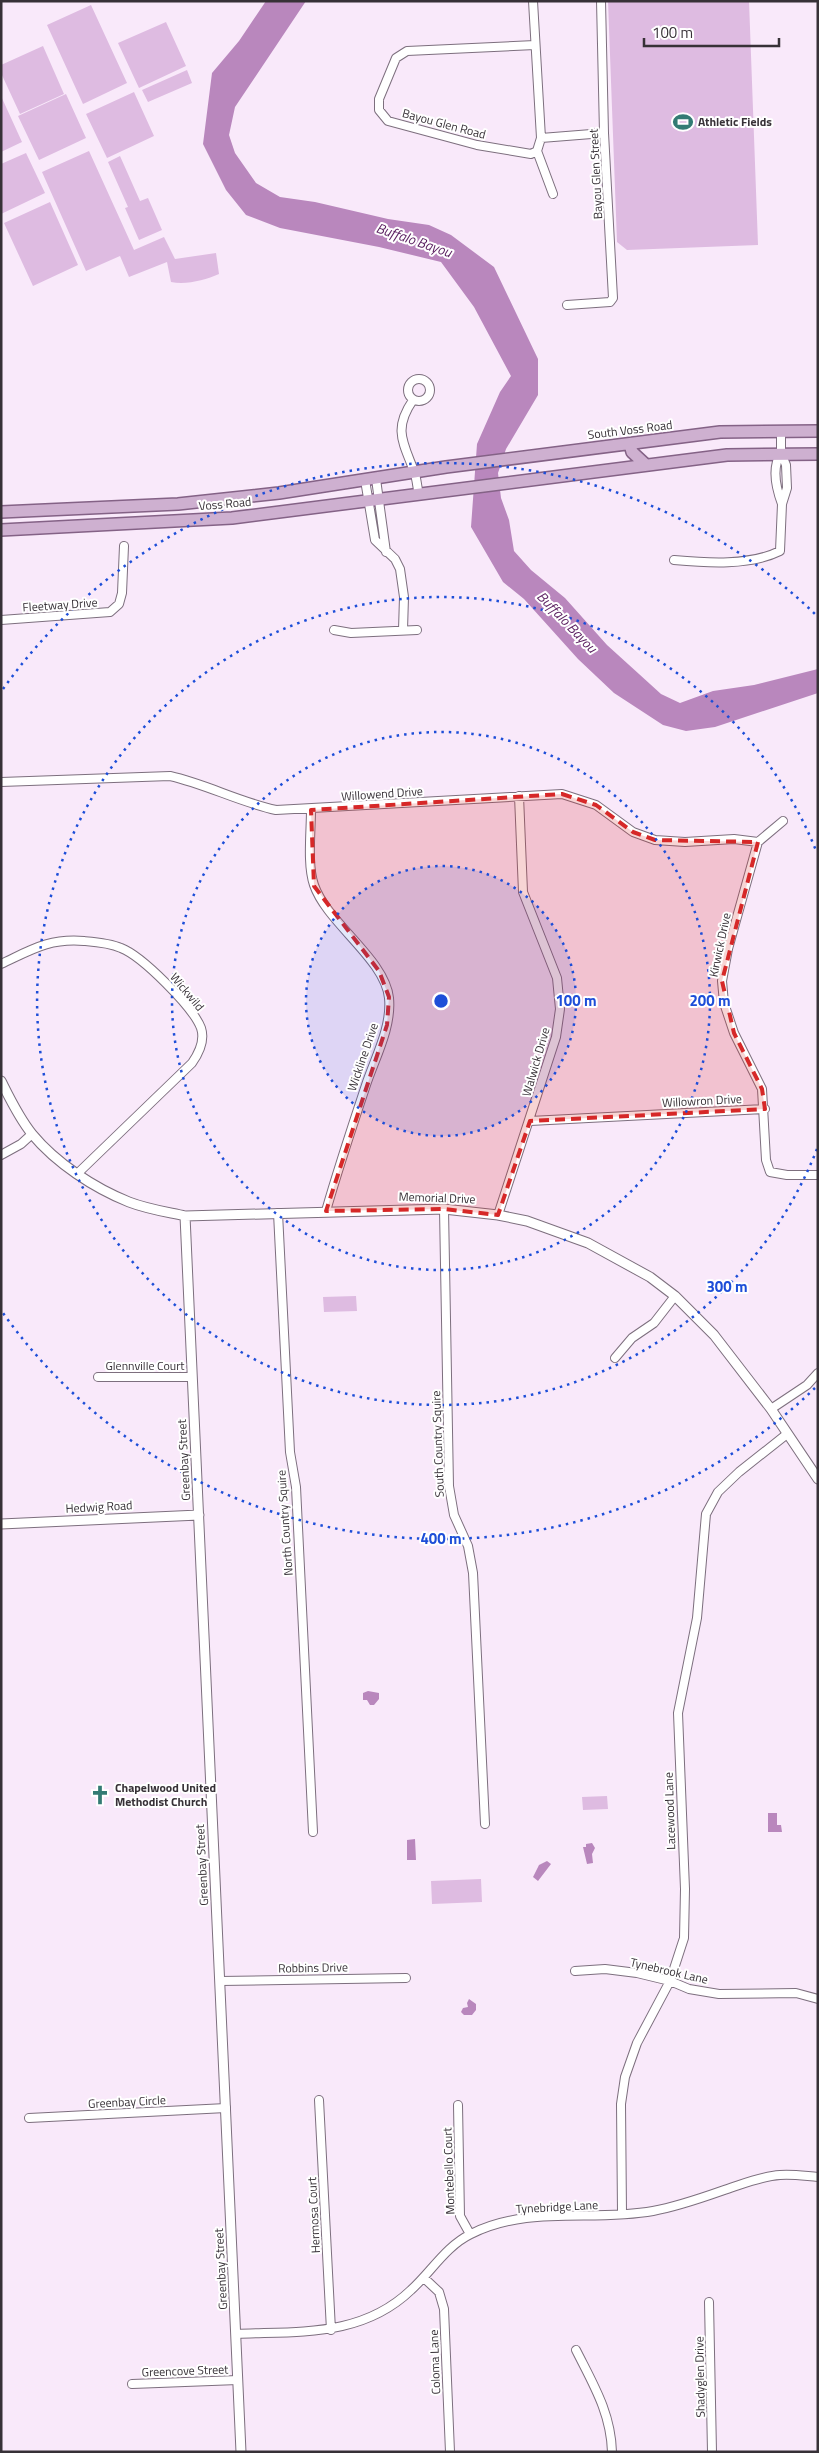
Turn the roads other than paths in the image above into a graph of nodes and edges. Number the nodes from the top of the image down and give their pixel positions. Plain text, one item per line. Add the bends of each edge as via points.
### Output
1 (533, 1) edge
2 (601, 1) edge
3 (535, 45) junction
4 (604, 133) junction
5 (541, 138) junction
6 (537, 151) junction
7 (553, 194) dead end
8 (567, 305) dead end
9 (413, 400) dead end
10 (781, 430) junction
11 (818, 431) edge
12 (630, 444) junction
13 (781, 454) junction
14 (818, 454) edge
15 (646, 466) junction
16 (446, 467) joint
17 (414, 472) junction
18 (371, 480) junction
19 (279, 493) junction
20 (419, 495) junction
21 (374, 500) junction
22 (68, 509) junction
23 (1, 512) edge
24 (280, 512) junction
25 (67, 527) junction
26 (1, 530) edge
27 (124, 546) dead end
28 (386, 552) junction
29 (674, 560) dead end
30 (1, 620) edge
31 (334, 630) dead end
32 (402, 630) junction
33 (417, 630) dead end
34 (1, 782) edge
35 (519, 796) junction
36 (311, 810) junction
37 (783, 820) dead end
38 (758, 842) junction
39 (1, 964) edge
40 (1, 1081) edge
41 (765, 1109) junction
42 (530, 1121) junction
43 (32, 1134) junction
44 (1, 1155) edge
45 (77, 1174) junction
46 (818, 1175) edge
47 (444, 1209) junction
48 (326, 1211) junction
49 (278, 1213) junction
50 (498, 1215) junction
51 (185, 1216) junction
52 (676, 1296) junction
53 (614, 1358) dead end
54 (818, 1373) edge
55 (98, 1377) dead end
56 (192, 1377) junction
57 (771, 1409) junction
58 (787, 1434) junction
59 (818, 1479) edge
60 (199, 1515) junction
61 (1, 1524) edge
62 (485, 1824) dead end
63 (313, 1832) dead end
64 (575, 1971) dead end
65 (406, 1978) dead end
66 (220, 1981) junction
67 (670, 1981) junction
68 (818, 1999) edge
69 (319, 2100) dead end
70 (458, 2105) dead end
71 (226, 2108) junction
72 (29, 2118) dead end
73 (818, 2177) edge
74 (622, 2213) junction
75 (470, 2234) junction
76 (424, 2278) junction
77 (709, 2302) dead end
78 (331, 2330) junction
79 (237, 2334) junction
80 (576, 2350) dead end
81 (238, 2380) junction
82 (132, 2384) dead end
83 (241, 2452) edge
84 (450, 2452) edge
85 (612, 2452) edge
86 (712, 2452) edge

1 - 3 street
2 - 4 street, Bayou Glen Street
3 - 5 street
3 - 6 street, Bayou Glen Road via 407,51 396,58 379,99 379,110 388,121 477,145 531,154
4 - 5 street
4 - 8 street, Bayou Glen Street via 613,298 610,302
5 - 6 street
6 - 7 street
9 - 17 street via 405,412 401,432 403,448
10 - 11 main road, South Voss Road
10 - 12 main road, South Voss Road via 720,432
10 - 13 street
12 - 15 main road via 632,452
12 - 16 main road, South Voss Road
13 - 14 main road
13 - 15 main road via 727,455
13 - 29 street via 786,465 787,488 782,504 780,551 765,558 701,562
15 - 20 main road, Voss Road
16 - 17 main road, Voss Road
17 - 18 main road, Voss Road
17 - 20 street
18 - 19 main road, Voss Road
18 - 21 street
18 - 21 street
19 - 22 main road, Voss Road via 178,504
19 - 24 main road
20 - 21 main road, Voss Road
21 - 24 main road, Voss Road
21 - 28 street
21 - 28 street via 375,540
22 - 23 main road, Voss Road
22 - 25 main road
24 - 25 main road, Voss Road via 232,518
25 - 26 main road, Voss Road
27 - 30 street, Fleetway Drive via 122,592 119,604 110,612
28 - 32 street via 400,569 404,597
31 - 32 street via 351,633
32 - 33 street
34 - 36 street, Willowend Drive via 170,776 190,780 249,804 276,810
35 - 36 street, Willowend Drive
35 - 38 street, Willowend Drive via 562,794 596,805 633,832 655,840 687,842 734,838
35 - 42 street, Walwick Drive via 523,892 557,978 560,1009 556,1037
36 - 48 street, Wickline Drive via 314,886 333,915 379,971 389,997 387,1025
37 - 38 street
38 - 41 street, Kirwick Drive via 722,981 731,1025 762,1089
39 - 45 street, Wickwild via 46,943 85,941 120,947 150,966 196,1018 201,1029 202,1041 192,1063
40 - 43 street, Memorial Drive
41 - 42 street, Willowron Drive
41 - 46 street via 766,1160 770,1172
42 - 50 street, Walwick Drive
43 - 44 street
43 - 45 street, Memorial Drive
45 - 51 street, Memorial Drive via 130,1202
47 - 48 street, Memorial Drive
47 - 50 street, Memorial Drive
47 - 62 street, South Country Squire via 449,1486 454,1515 468,1546 473,1573
48 - 49 street, Memorial Drive
49 - 51 street, Memorial Drive
49 - 63 street, North Country Squire via 290,1452 296,1487
50 - 52 street, Memorial Drive via 527,1221 588,1243 629,1264
51 - 56 street, Greenbay Street
52 - 53 street via 654,1323 632,1338
52 - 57 street, Memorial Drive via 714,1335
54 - 57 street via 807,1385
55 - 56 street, Glennville Court
56 - 60 street, Greenbay Street
57 - 58 street, Memorial Drive
58 - 59 street, Memorial Drive
58 - 67 street, Lacewood Lane via 718,1492 706,1514 698,1618 678,1712 684,1938
60 - 61 street, Hedwig Road
60 - 66 street, Greenbay Street
64 - 67 street, Tynebrook Lane via 629,1972
65 - 66 street, Robbins Drive
66 - 71 street, Greenbay Street
67 - 68 street, Tynebrook Lane via 689,1989 719,1994 796,1993
67 - 74 street, Lacewood Lane via 637,2043 625,2077 621,2104
69 - 78 street, Hermosa Court
70 - 75 street, Montebello Court via 460,2216
71 - 72 street, Greenbay Circle
71 - 79 street, Greenbay Street
73 - 74 street, Tynebridge Lane via 779,2175 682,2205 651,2212
74 - 75 street, Tynebridge Lane via 530,2217 500,2222
75 - 76 street, Tynebridge Lane via 445,2254
76 - 78 street, Tynebridge Lane via 375,2317
76 - 84 street, Coloma Lane via 439,2292 444,2309
77 - 86 street, Shadyglen Drive
78 - 79 street, Tynebridge Lane
79 - 81 street, Greenbay Street
80 - 85 street via 602,2399 612,2438
81 - 82 street, Greencove Street
81 - 83 street, Greenbay Street

